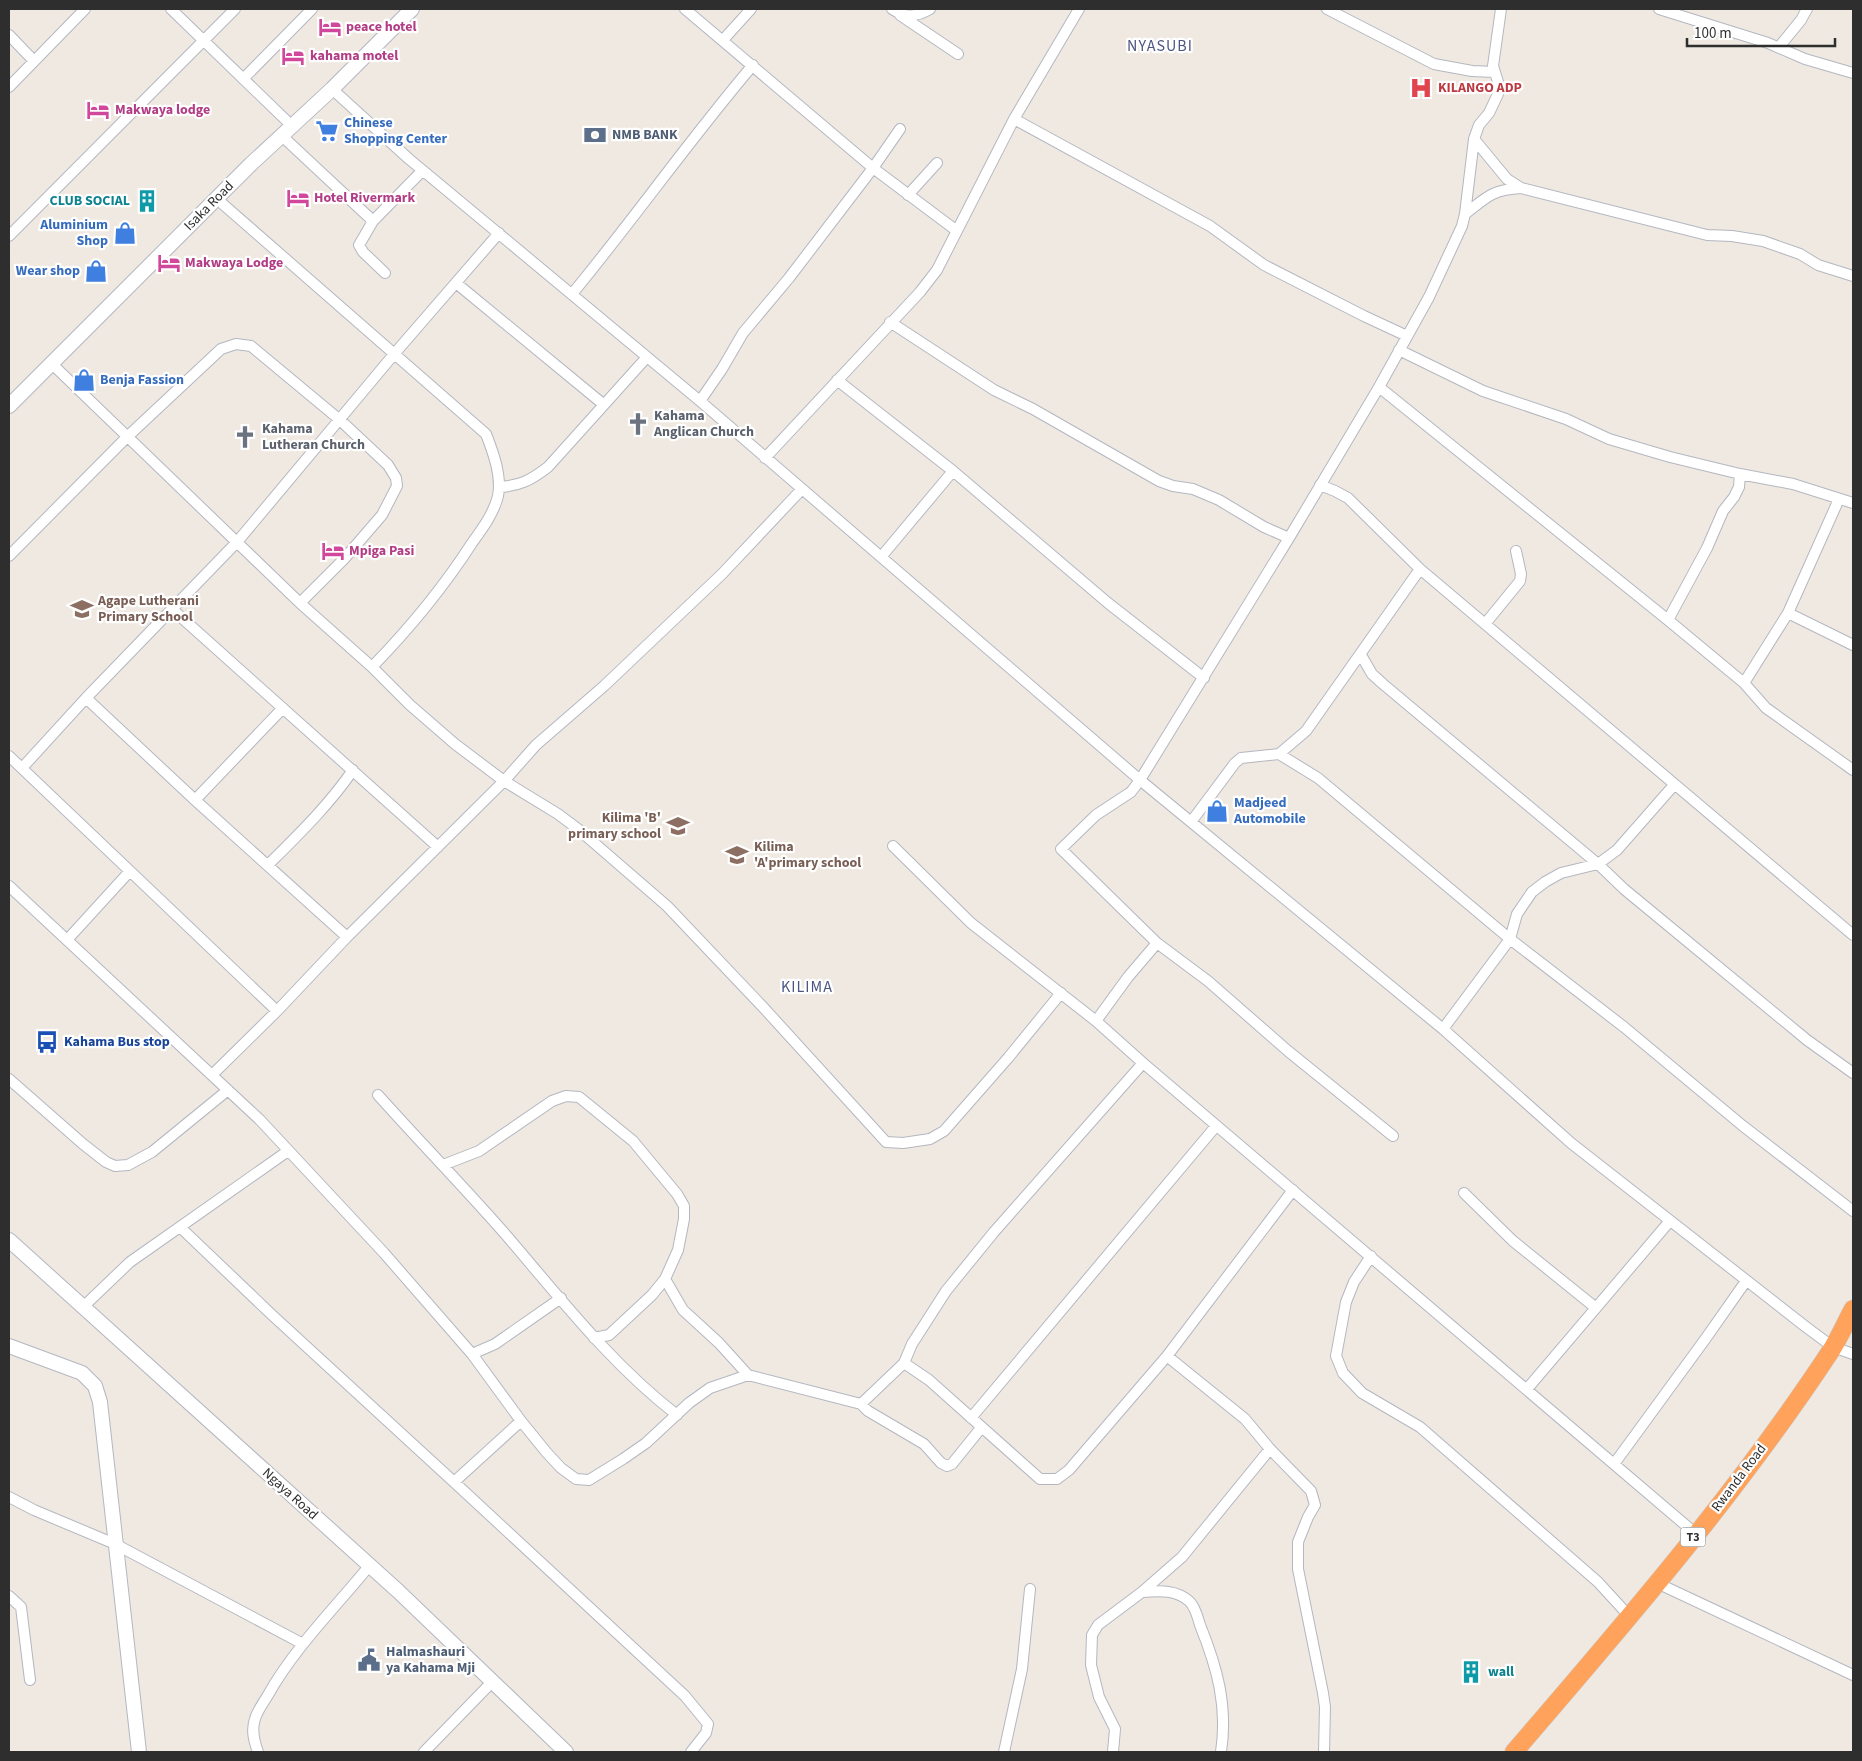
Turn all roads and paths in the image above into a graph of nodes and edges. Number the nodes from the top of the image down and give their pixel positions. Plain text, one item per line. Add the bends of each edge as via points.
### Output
1 (85, 9) edge
2 (171, 9) edge
3 (235, 9) edge
4 (312, 9) edge
5 (412, 9) edge
6 (685, 9) edge
7 (751, 9) edge
8 (930, 9) edge
9 (1079, 9) edge
10 (1327, 9) edge
11 (1501, 9) edge
12 (1658, 9) edge
13 (1806, 9) edge
14 (896, 12) edge
15 (1345, 13) edge
16 (9, 35) edge
17 (203, 40) junction
18 (723, 40) junction
19 (1779, 47) junction
20 (958, 54) dead end
21 (34, 61) junction
22 (753, 65) junction
23 (1495, 72) junction
24 (1853, 73) edge
25 (244, 79) junction
26 (9, 87) edge
27 (332, 89) junction
28 (1014, 119) junction
29 (900, 129) dead end
30 (287, 131) junction
31 (1474, 139) junction
32 (938, 163) dead end
33 (873, 168) junction
34 (422, 171) junction
35 (1521, 188) junction
36 (908, 195) junction
37 (218, 199) junction
38 (1465, 214) junction
39 (373, 221) junction
40 (957, 231) junction
41 (499, 233) junction
42 (9, 236) edge
43 (385, 272) dead end
44 (1853, 276) edge
45 (456, 283) junction
46 (572, 294) junction
47 (890, 322) junction
48 (1407, 336) junction
49 (1399, 350) junction
50 (395, 353) junction
51 (647, 357) junction
52 (51, 363) junction
53 (837, 380) junction
54 (1378, 387) junction
55 (700, 400) junction
56 (603, 404) junction
57 (9, 406) edge
58 (340, 420) junction
59 (127, 437) junction
60 (765, 458) junction
61 (954, 471) junction
62 (1740, 474) junction
63 (1320, 485) junction
64 (499, 487) junction
65 (802, 489) junction
66 (1839, 499) junction
67 (1853, 503) edge
68 (1289, 538) junction
69 (237, 542) junction
70 (1516, 551) dead end
71 (9, 556) edge
72 (881, 557) junction
73 (1420, 569) junction
74 (300, 603) junction
75 (173, 610) junction
76 (1788, 613) junction
77 (1668, 620) junction
78 (1485, 624) junction
79 (1853, 645) edge
80 (1360, 655) junction
81 (372, 667) junction
82 (1204, 678) junction
83 (1744, 683) junction
84 (86, 698) junction
85 (283, 708) junction
86 (1279, 754) junction
87 (9, 756) edge
88 (22, 768) junction
89 (353, 770) junction
90 (1853, 770) edge
91 (1140, 780) junction
92 (504, 781) junction
93 (1674, 784) junction
94 (195, 800) junction
95 (1191, 822) junction
96 (893, 846) dead end
97 (438, 847) junction
98 (1598, 864) junction
99 (268, 865) junction
100 (130, 871) junction
101 (9, 886) edge
102 (1853, 935) edge
103 (347, 937) junction
104 (1510, 939) junction
105 (67, 940) junction
106 (1156, 943) junction
107 (1061, 993) junction
108 (277, 1011) junction
109 (1096, 1021) junction
110 (1443, 1029) junction
111 (1143, 1063) junction
112 (1853, 1072) edge
113 (212, 1075) junction
114 (9, 1079) edge
115 (228, 1090) junction
116 (378, 1095) dead end
117 (1216, 1126) junction
118 (1394, 1136) dead end
119 (288, 1151) junction
120 (443, 1165) junction
121 (1293, 1190) junction
122 (1464, 1193) dead end
123 (1853, 1211) edge
124 (1670, 1222) junction
125 (181, 1228) junction
126 (9, 1240) edge
127 (1371, 1256) junction
128 (665, 1280) junction
129 (1746, 1281) junction
130 (561, 1298) junction
131 (83, 1307) junction
132 (1596, 1308) junction
133 (1853, 1309) edge
134 (594, 1338) junction
135 (9, 1346) edge
136 (1833, 1347) junction
137 (472, 1354) junction
138 (1853, 1354) edge
139 (1167, 1356) junction
140 (904, 1363) junction
141 (748, 1375) junction
142 (1527, 1389) junction
143 (861, 1404) junction
144 (678, 1415) junction
145 (971, 1418) junction
146 (521, 1421) junction
147 (981, 1428) junction
148 (1270, 1449) junction
149 (1614, 1464) junction
150 (454, 1482) junction
151 (9, 1497) edge
152 (1696, 1534) junction
153 (115, 1544) junction
154 (370, 1565) junction
155 (1657, 1583) junction
156 (1030, 1589) dead end
157 (1142, 1592) junction
158 (9, 1596) edge
159 (1630, 1617) junction
160 (303, 1644) junction
161 (1853, 1675) edge
162 (30, 1680) dead end
163 (492, 1682) junction
164 (139, 1752) edge
165 (258, 1752) edge
166 (424, 1752) edge
167 (566, 1752) edge
168 (691, 1752) edge
169 (1004, 1752) edge
170 (1113, 1752) edge
171 (1221, 1752) edge
172 (1324, 1752) edge
173 (1514, 1752) edge

1 - 21 street
2 - 17 street
3 - 17 street
4 - 25 street
5 - 27 street, Isaka Road
6 - 18 street
7 - 18 street
8 - 14 street via 910,16
9 - 28 street
10 - 15 street
11 - 23 street via 1493,66
12 - 19 street
13 - 19 street
14 - 20 street
15 - 23 street via 1434,64
16 - 21 street
17 - 25 street
17 - 42 street
18 - 22 street
19 - 24 street
21 - 26 street
22 - 33 street
22 - 46 street
23 - 31 street via 1499,85 1496,102 1479,125
25 - 30 street
27 - 30 street, Isaka Road
27 - 34 street
28 - 40 street
28 - 48 street via 1210,226 1264,265
29 - 33 street
30 - 37 street, Isaka Road
30 - 39 street
31 - 35 street via 1507,179
31 - 38 street
32 - 36 street
33 - 36 street
33 - 55 street via 743,333
34 - 39 street
34 - 41 street
35 - 38 street via 1492,193
35 - 44 street via 1707,234 1764,242
36 - 40 street
37 - 50 street
37 - 52 street, Isaka Road
38 - 48 street via 1429,297
39 - 43 street via 359,245
40 - 47 street via 937,270
41 - 45 street
41 - 46 street
45 - 50 street
45 - 56 street
46 - 51 street
47 - 53 street
47 - 68 street via 994,390 1159,481 1193,489 1219,500
48 - 49 street
49 - 54 street
49 - 62 street via 1483,391 1566,419 1609,439
50 - 58 street
50 - 64 street via 486,434 493,452
51 - 55 street
51 - 56 street
52 - 57 street, Isaka Road
52 - 59 street
53 - 60 street
53 - 61 street
54 - 63 street
54 - 77 street
55 - 60 street
56 - 64 street via 548,467 515,486
58 - 59 street via 251,346 236,344 220,349
58 - 69 street
58 - 74 street via 388,465 397,486 382,515
59 - 69 street
59 - 71 street
60 - 65 street
61 - 72 street
61 - 82 street via 1108,603
62 - 66 street via 1793,484
62 - 77 street via 1739,487 1723,511
63 - 68 street
63 - 73 street via 1348,498
64 - 81 street via 494,507 465,554 416,620
65 - 72 street
65 - 92 street via 722,574 604,686 536,745
66 - 67 street
66 - 76 street
68 - 82 street
69 - 74 street
69 - 75 street
70 - 78 street via 1522,574 1520,581
72 - 91 street
73 - 78 street
73 - 80 street
74 - 81 street
75 - 84 street
75 - 85 street
76 - 79 street
76 - 83 street
77 - 83 street
78 - 93 street
80 - 86 street via 1306,731
80 - 98 street via 1383,684
81 - 92 street via 455,744
82 - 91 street
83 - 90 street via 1766,708
84 - 88 street
84 - 94 street
85 - 89 street
85 - 94 street
86 - 95 street via 1241,758
86 - 104 street via 1318,778
87 - 88 street
88 - 100 street
89 - 97 street
89 - 99 street via 326,805
91 - 95 street
91 - 106 street via 1131,792 1096,814 1061,849
92 - 97 street
92 - 107 street via 578,829 666,906 886,1142 930,1139 944,1131
93 - 98 street via 1628,839
93 - 102 street
94 - 99 street
95 - 110 street
96 - 107 street via 971,923
97 - 103 street
98 - 104 street via 1573,869 1532,892 1518,914
98 - 112 street via 1807,1040
99 - 103 street
100 - 105 street
100 - 108 street
101 - 105 street
103 - 108 street
104 - 110 street
104 - 123 street
105 - 113 street
106 - 109 street
106 - 118 street
107 - 109 street
108 - 113 street
109 - 111 street
110 - 124 street via 1571,1143
111 - 117 street
111 - 140 street via 946,1291 912,1344
113 - 115 street
114 - 115 street via 83,1144 115,1166 128,1165 152,1152
115 - 119 street
116 - 120 street
117 - 121 street
117 - 145 street
119 - 125 street
119 - 137 street via 384,1253
120 - 128 street via 479,1151 552,1100 566,1096 579,1098 633,1141 684,1206 678,1250
120 - 130 street
121 - 127 street
121 - 139 street
122 - 132 street via 1513,1240
124 - 129 street
124 - 132 street
125 - 131 street via 130,1262
125 - 150 street
126 - 131 street, Ngaya Road
127 - 142 street
127 - 159 street via 1354,1282 1346,1302 1336,1356 1344,1373 1362,1394 1420,1427 1598,1582
128 - 134 street via 609,1335
128 - 141 street via 683,1310 720,1343
129 - 136 street
129 - 149 street
130 - 134 street
130 - 137 street via 495,1344
131 - 154 street, Ngaya Road
132 - 142 street
133 - 136 highway, Rwanda Road / T3
134 - 144 street via 639,1384
135 - 153 street via 82,1373 96,1386
136 - 138 street
136 - 152 highway, Rwanda Road / T3 via 1746,1471
137 - 146 street
139 - 147 street via 1069,1470 1056,1479 1040,1479
139 - 148 street via 1245,1418
140 - 143 street
140 - 145 street via 929,1380
141 - 143 street
141 - 144 street via 710,1388
142 - 149 street
143 - 147 street via 868,1412 924,1444 946,1466 952,1464
144 - 146 street via 646,1443 589,1480 576,1478 561,1468
145 - 147 street
146 - 150 street
148 - 157 street via 1182,1557
148 - 172 street via 1311,1491 1315,1505 1298,1542 1298,1569 1324,1693
149 - 152 street
150 - 168 street via 701,1714 708,1724 706,1733
151 - 153 street
152 - 155 highway, Rwanda Road / T3
153 - 160 street
153 - 164 street
154 - 160 street
154 - 163 street, Ngaya Road
155 - 159 highway, Rwanda Road / T3
155 - 161 street
156 - 169 street via 1022,1669
157 - 170 street via 1098,1625 1092,1635 1091,1665 1099,1697 1115,1729
157 - 171 street via 1176,1593 1192,1602 1213,1658 1223,1704
158 - 162 street via 21,1607
159 - 173 highway, Rwanda Road / T3
160 - 165 street via 279,1676 255,1718 253,1737
163 - 166 street
163 - 167 street, Ngaya Road

